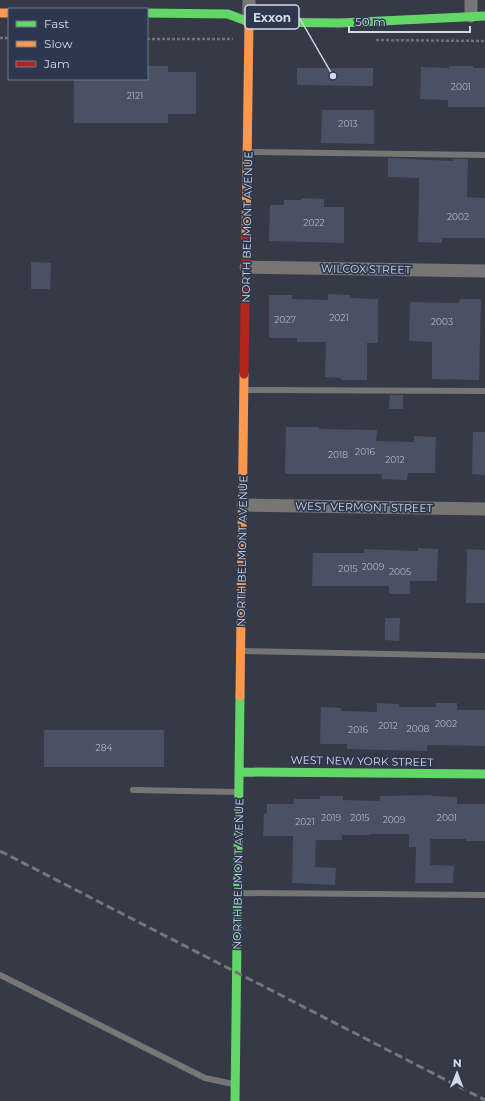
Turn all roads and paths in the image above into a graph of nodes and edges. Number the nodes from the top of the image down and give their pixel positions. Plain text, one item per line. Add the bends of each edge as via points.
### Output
1 (249, 0) edge
2 (471, 0) edge
3 (148, 13) edge
4 (471, 16) junction
5 (485, 16) edge
6 (249, 22) junction
7 (148, 39) edge
8 (228, 39) dead end
9 (390, 40) dead end
10 (485, 41) edge
11 (248, 152) junction
12 (485, 155) edge
13 (246, 267) junction
14 (485, 271) edge
15 (244, 390) junction
16 (485, 391) edge
17 (243, 505) junction
18 (485, 509) edge
19 (241, 651) junction
20 (485, 656) edge
21 (240, 772) junction
22 (485, 774) edge
23 (133, 790) dead end
24 (239, 792) junction
25 (238, 893) junction
26 (485, 895) edge
27 (0, 975) edge
28 (235, 1084) junction
29 (235, 1101) edge

1 - 6 street, NORTH BELMONT AVENUE
2 - 4 street
3 - 6 main road via 228,14
4 - 5 main road
4 - 6 main road via 340,23
6 - 11 main road, NORTH BELMONT AVENUE
7 - 8 path
9 - 10 path
11 - 12 lane
11 - 13 main road, NORTH BELMONT AVENUE
13 - 14 street, WILCOX STREET
13 - 15 main road, NORTH BELMONT AVENUE
15 - 16 lane
15 - 17 main road, NORTH BELMONT AVENUE
17 - 18 street, WEST VERMONT STREET
17 - 19 main road, NORTH BELMONT AVENUE
19 - 20 lane
19 - 21 main road, NORTH BELMONT AVENUE
21 - 22 main road, WEST NEW YORK STREET
21 - 24 main road, NORTH BELMONT AVENUE
23 - 24 lane
24 - 25 main road, NORTH BELMONT AVENUE
25 - 26 lane
25 - 28 main road, NORTH BELMONT AVENUE
27 - 28 lane via 205,1078
28 - 29 main road, NORTH BELMONT AVENUE

